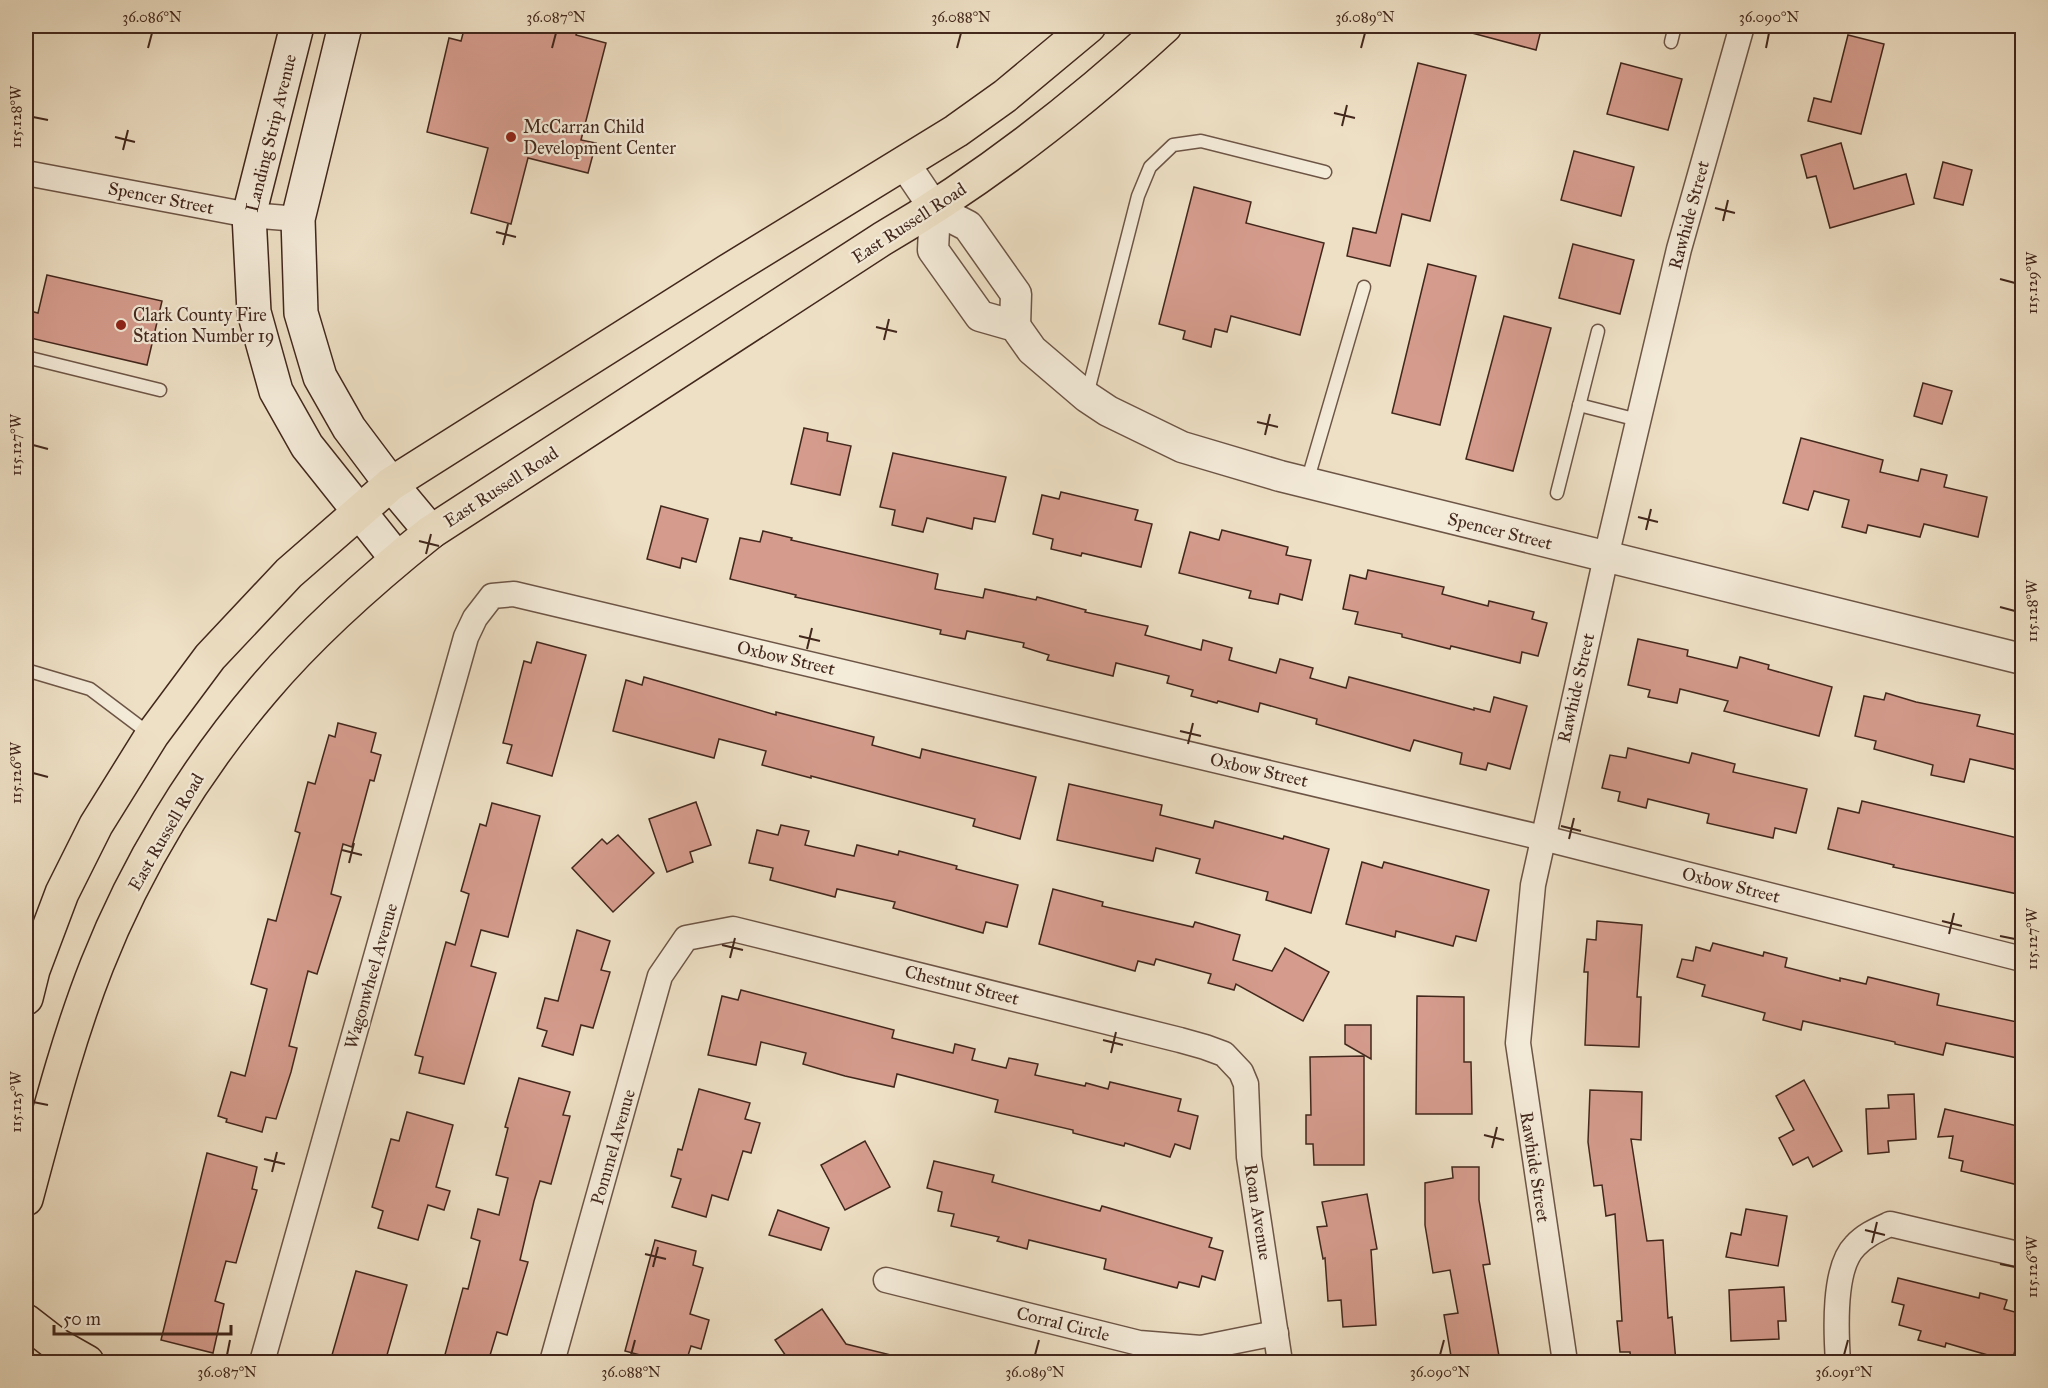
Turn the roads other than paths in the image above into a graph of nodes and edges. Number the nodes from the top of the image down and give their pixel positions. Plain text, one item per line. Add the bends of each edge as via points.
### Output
1 (297, 26) edge
2 (345, 26) edge
3 (1089, 26) edge
4 (1165, 26) edge
5 (1675, 26) edge
6 (1742, 26) edge
7 (1671, 42) dead end
8 (904, 163) junction
9 (1325, 172) dead end
10 (26, 173) edge
11 (934, 209) junction
12 (249, 215) junction
13 (298, 219) junction
14 (1364, 287) dead end
15 (1015, 326) junction
16 (1598, 331) dead end
17 (26, 357) edge
18 (160, 390) dead end
19 (1087, 397) junction
20 (1579, 405) junction
21 (1638, 420) junction
22 (1306, 483) junction
23 (391, 484) junction
24 (1557, 493) dead end
25 (358, 513) junction
26 (431, 532) junction
27 (1606, 557) junction
28 (397, 559) junction
29 (492, 596) joint
30 (2022, 659) edge
31 (26, 670) edge
32 (152, 735) junction
33 (1543, 838) junction
34 (686, 938) joint
35 (2022, 959) edge
36 (28, 978) edge
37 (1233, 1064) joint
38 (26, 1199) edge
39 (2022, 1255) edge
40 (886, 1280) dead end
41 (26, 1321) edge
42 (1276, 1333) junction
43 (50, 1362) edge
44 (89, 1362) edge
45 (262, 1362) edge
46 (552, 1362) edge
47 (1280, 1362) edge
48 (1565, 1362) edge
49 (1839, 1362) edge

1 - 12 main road, Landing Strip Avenue
2 - 13 main road
3 - 8 main road via 1005,96
4 - 11 main road, East Russell Road via 1049,126
5 - 7 lane
6 - 21 street, Rawhide Street via 1679,249
8 - 11 street
8 - 23 main road
9 - 19 lane via 1201,141 1173,145 1165,152 1150,167 1138,196
10 - 12 street, Spencer Street
11 - 15 street via 968,226 1016,294
11 - 15 street via 933,250 980,316
11 - 26 main road, East Russell Road
12 - 13 street, Spencer Street
12 - 25 main road, Landing Strip Avenue via 254,312 276,391 307,447
13 - 23 main road via 301,313 320,377 349,428
14 - 22 lane
15 - 19 street, Spencer Street via 1032,350
16 - 20 lane
17 - 18 lane
19 - 22 street, Spencer Street via 1182,447
20 - 21 lane
20 - 24 lane
21 - 27 street, Rawhide Street
22 - 27 street, Spencer Street
23 - 25 main road
23 - 26 main road
25 - 28 main road, Landing Strip Avenue
25 - 32 main road via 289,573 210,657
26 - 28 main road, East Russell Road
27 - 30 street, Spencer Street
27 - 33 street, Rawhide Street
28 - 38 main road, East Russell Road via 337,612 263,690 210,758 150,855 97,965
29 - 33 street, Oxbow Street via 514,594
29 - 45 street, Wagonwheel Avenue via 466,637
31 - 32 lane via 90,689
32 - 36 main road via 96,825 62,893
33 - 35 street, Oxbow Street
33 - 48 street, Rawhide Street via 1533,885 1518,1043
34 - 37 street, Chestnut Street via 733,929 1180,1040 1224,1054
34 - 46 street, Pommel Avenue via 660,976
37 - 42 street, Roan Avenue via 1246,1084 1249,1157
39 - 49 street via 1890,1224 1870,1233 1853,1247 1843,1266 1836,1327
40 - 42 street, Corral Circle via 1139,1343 1201,1348
41 - 44 main road
42 - 47 street, Roan Avenue
43 - 44 street

